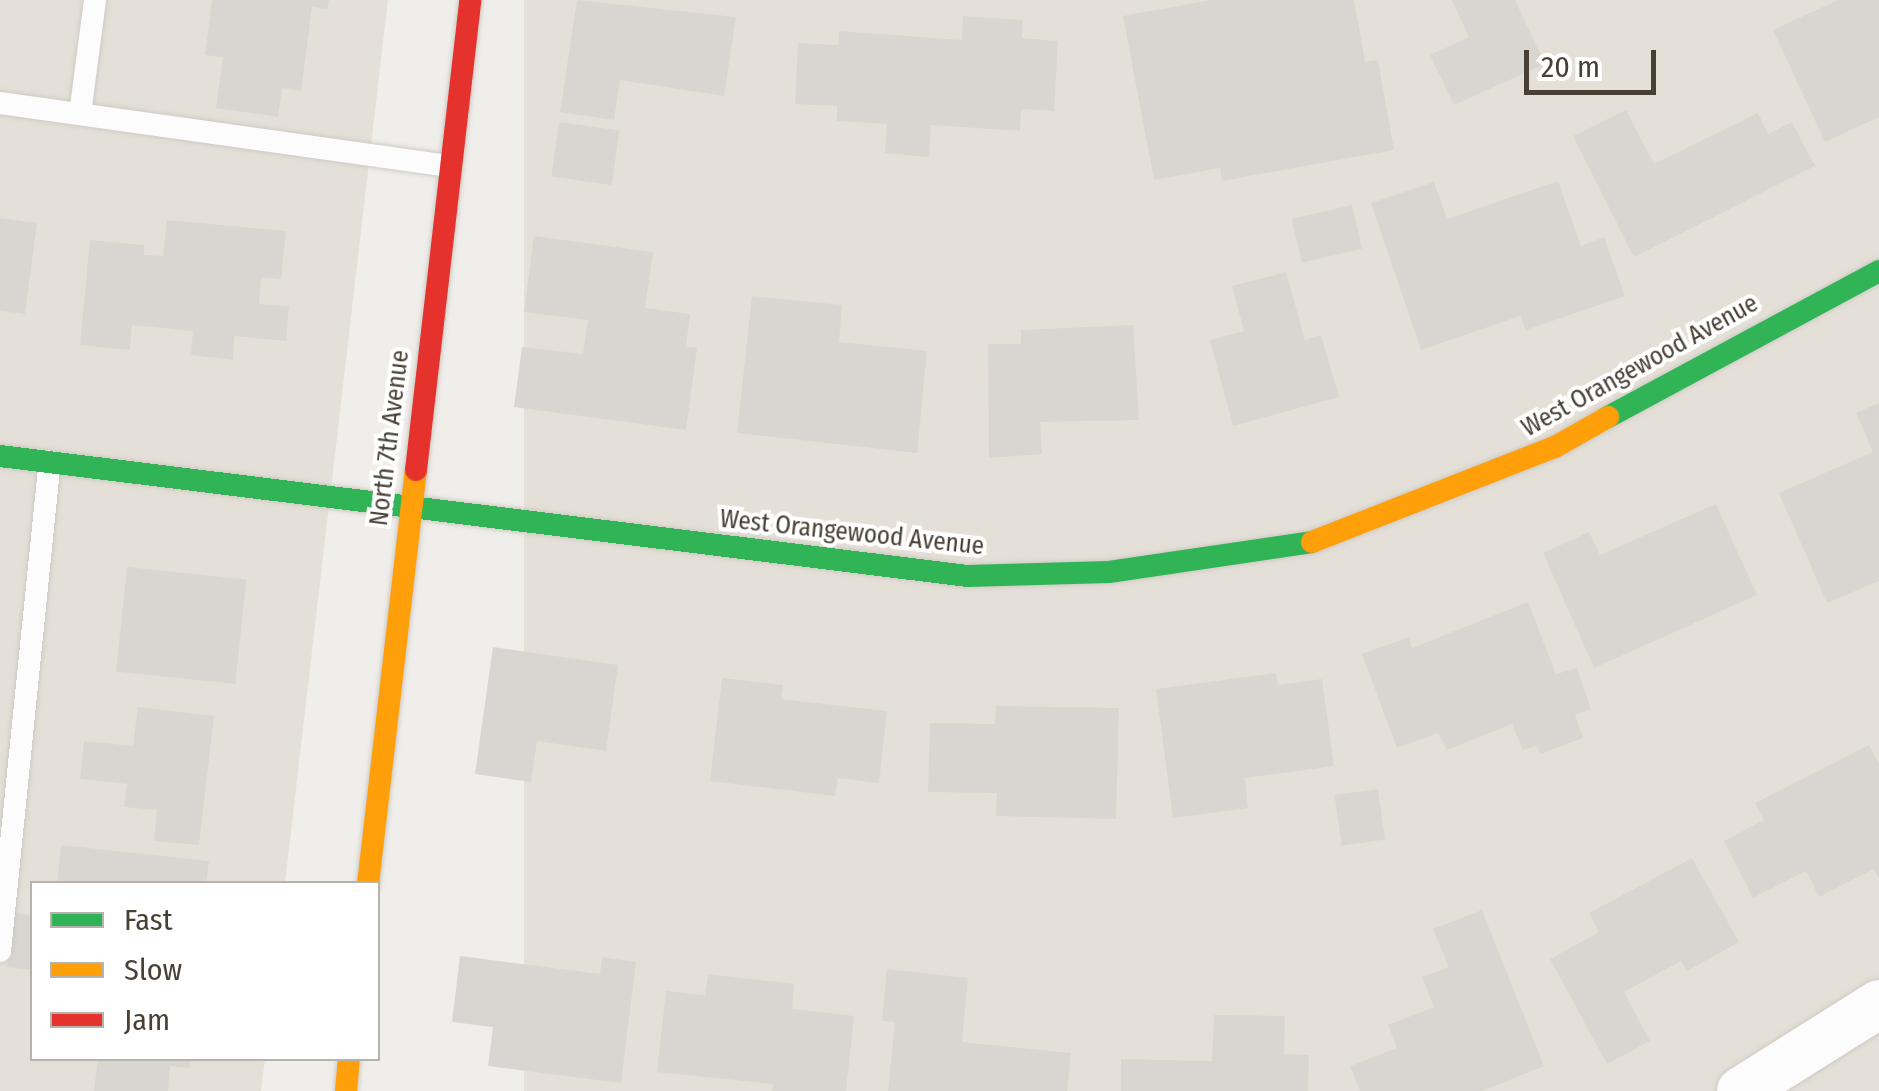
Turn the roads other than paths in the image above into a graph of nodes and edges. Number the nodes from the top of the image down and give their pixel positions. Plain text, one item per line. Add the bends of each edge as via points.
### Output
1 (95, 0) edge
2 (470, 0) edge
3 (0, 103) edge
4 (80, 114) junction
5 (450, 166) junction
6 (1879, 272) edge
7 (0, 456) edge
8 (50, 462) junction
9 (409, 504) junction
10 (368, 881) edge
11 (0, 951) edge
12 (1879, 1004) edge
13 (349, 1061) edge
14 (346, 1091) edge
15 (1741, 1091) edge

1 - 4 lane
2 - 5 street, North 7th Avenue
3 - 4 lane
4 - 5 lane
5 - 9 street, North 7th Avenue
6 - 9 street, West Orangewood Avenue via 1839,287 1555,447 1317,541 1109,572 966,576
7 - 8 street, West Orangewood Avenue
8 - 9 street, West Orangewood Avenue
8 - 11 lane
9 - 10 street, North 7th Avenue
12 - 15 street
13 - 14 street

